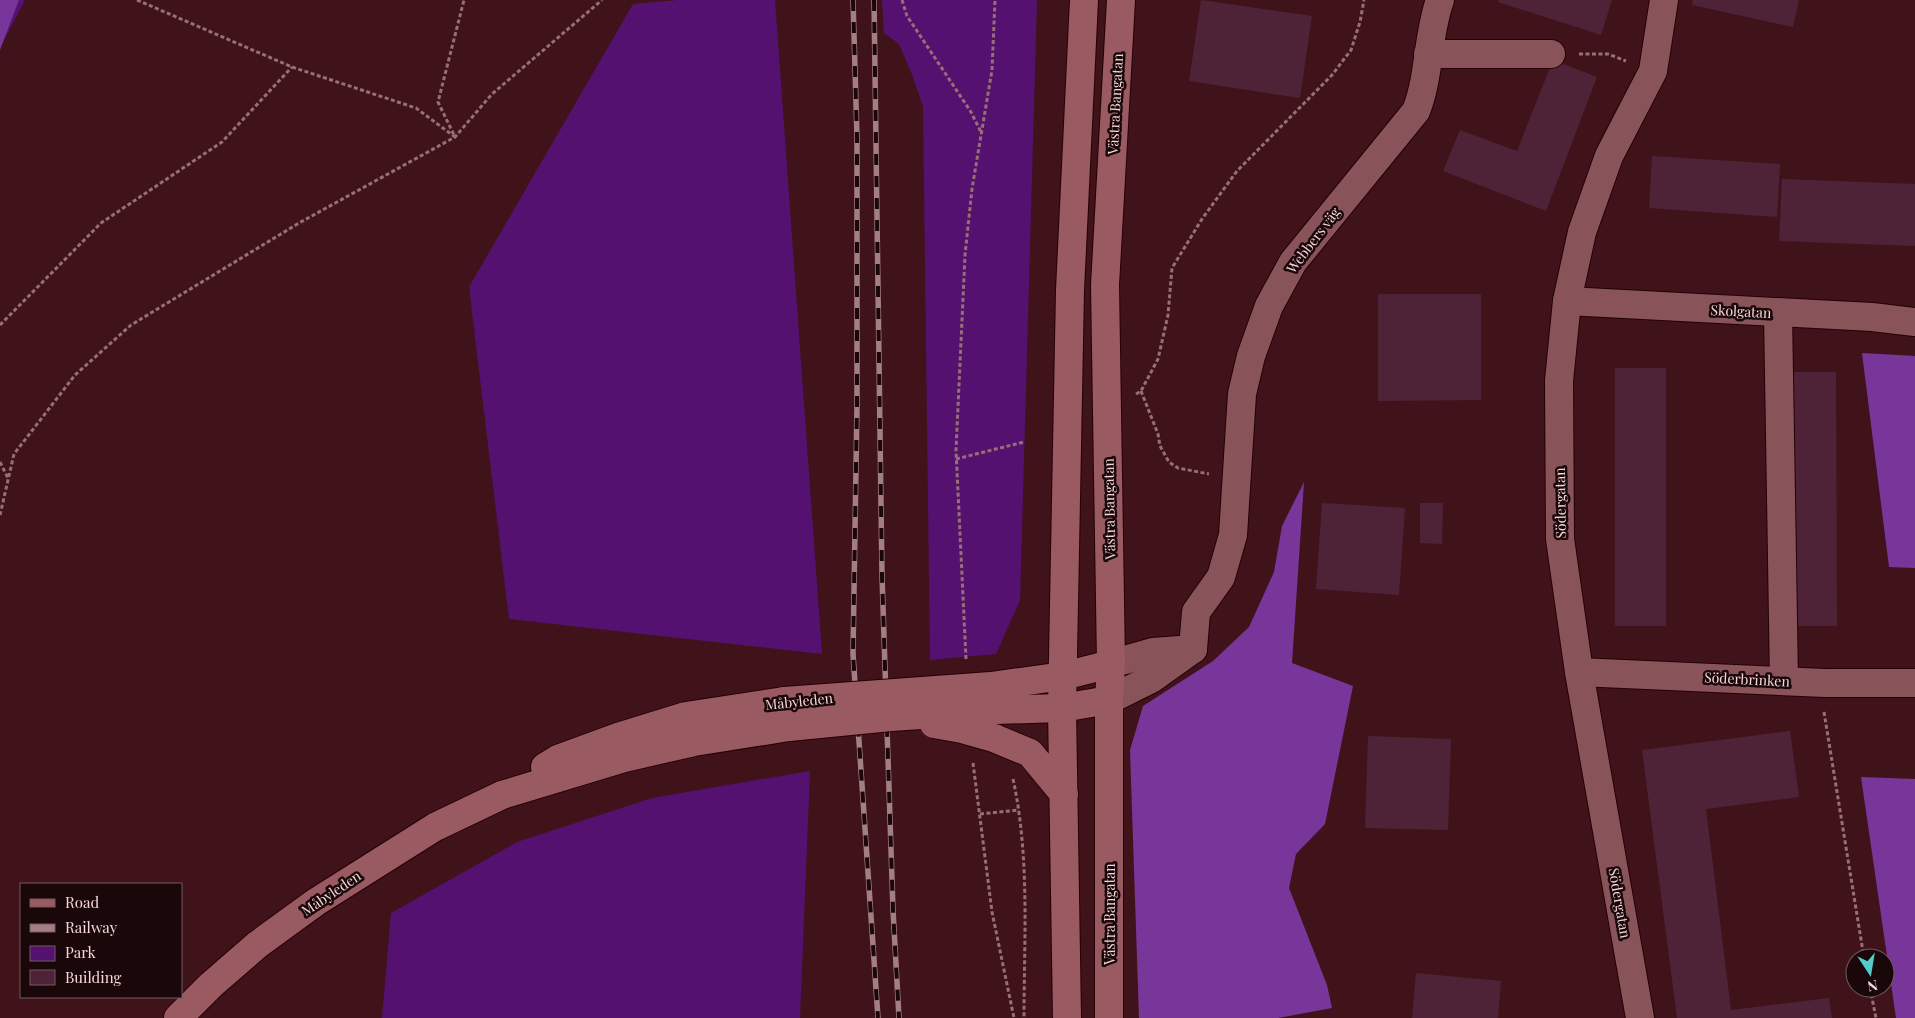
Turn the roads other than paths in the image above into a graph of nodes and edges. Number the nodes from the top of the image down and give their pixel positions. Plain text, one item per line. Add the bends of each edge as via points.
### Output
1 (1084, 0) edge
2 (1121, 0) edge
3 (1440, 0) edge
4 (1664, 0) edge
5 (1428, 54) junction
6 (1551, 54) road end
7 (1567, 301) junction
8 (1778, 312) junction
9 (1915, 322) edge
10 (1193, 649) junction
11 (1111, 664) junction
12 (1578, 672) junction
13 (1063, 676) junction
14 (1784, 681) junction
15 (1915, 683) edge
16 (993, 698) junction
17 (1109, 700) junction
18 (1062, 708) junction
19 (786, 714) junction
20 (891, 717) junction
21 (1064, 794) junction
22 (178, 1018) edge
23 (1067, 1018) edge
24 (1109, 1018) edge
25 (1640, 1018) edge

1 - 13 street via 1070,290
2 - 11 street, Västra Bangatan via 1105,286
3 - 5 street, Webbers väg
4 - 7 street, Södergatan via 1653,71 1609,156 1582,232
5 - 6 street
5 - 10 street, Webbers väg via 1422,96 1416,111 1293,262 1269,306 1251,356 1242,394 1233,535 1220,578 1196,612
7 - 8 street, Skolgatan
7 - 12 street, Södergatan via 1559,381 1560,539
8 - 9 street, Skolgatan
8 - 14 street
10 - 11 street via 1152,652
10 - 17 street via 1152,679
11 - 13 street, Måbyleden
11 - 17 street, Västra Bangatan
12 - 14 street, Söderbrinken
12 - 25 street, Södergatan
13 - 16 street, Måbyleden
13 - 18 street
14 - 15 street, Söderbrinken
16 - 18 street, Måbyleden
16 - 19 street, Måbyleden, bridge
16 - 20 street, Måbyleden, bridge
17 - 18 street, Måbyleden
17 - 24 street, Västra Bangatan
18 - 21 street
19 - 20 street, Måbyleden, bridge
19 - 22 street, Måbyleden via 686,716 558,759 502,795 434,826 316,902 257,945
20 - 21 street, bridge via 962,728 1030,753
21 - 23 street

